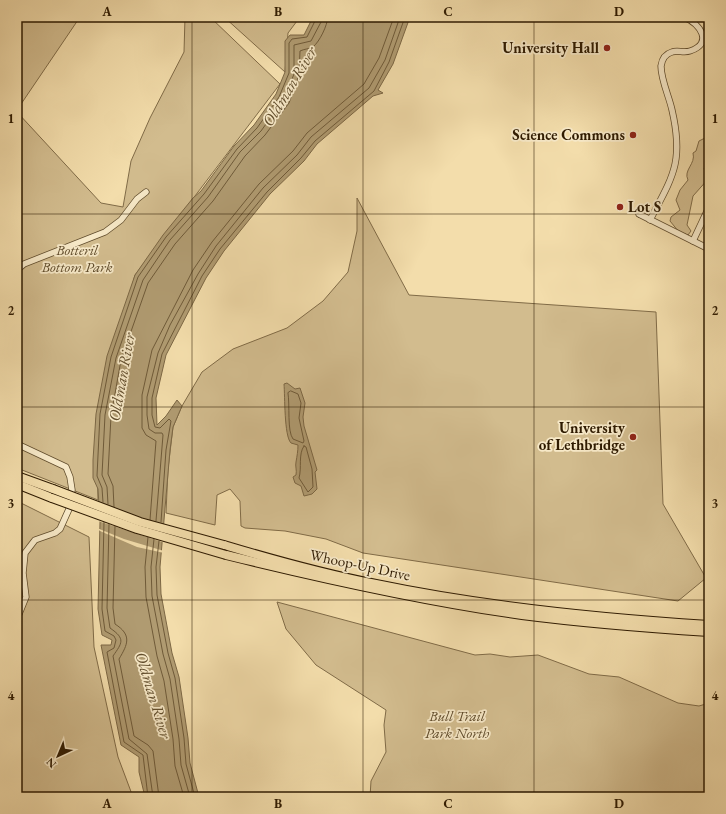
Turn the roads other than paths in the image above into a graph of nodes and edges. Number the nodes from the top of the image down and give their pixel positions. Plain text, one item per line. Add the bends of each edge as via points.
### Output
1 (684, 17) edge
2 (146, 192) dead end
3 (709, 207) edge
4 (638, 214) dead end
5 (650, 220) junction
6 (693, 241) junction
7 (709, 248) edge
8 (17, 270) edge
9 (17, 444) edge
10 (17, 476) edge
11 (17, 486) edge
12 (17, 619) edge
13 (709, 625) edge
14 (709, 632) edge

1 - 5 street via 701,28 702,38 696,48 686,52 671,52 662,62 663,77 677,131 677,158 673,175
2 - 8 street via 137,199 121,220 105,232 24,264
3 - 6 street
4 - 5 street
5 - 6 street
6 - 7 street
9 - 12 street via 66,467 72,490 69,509 60,529 35,540 25,553 23,573 26,597
10 - 13 highway, Whoop-Up Drive, bridge via 140,522 348,578 443,596 567,614
11 - 14 highway, Whoop-Up Drive, bridge via 137,529 226,555 374,590 479,608 609,624

